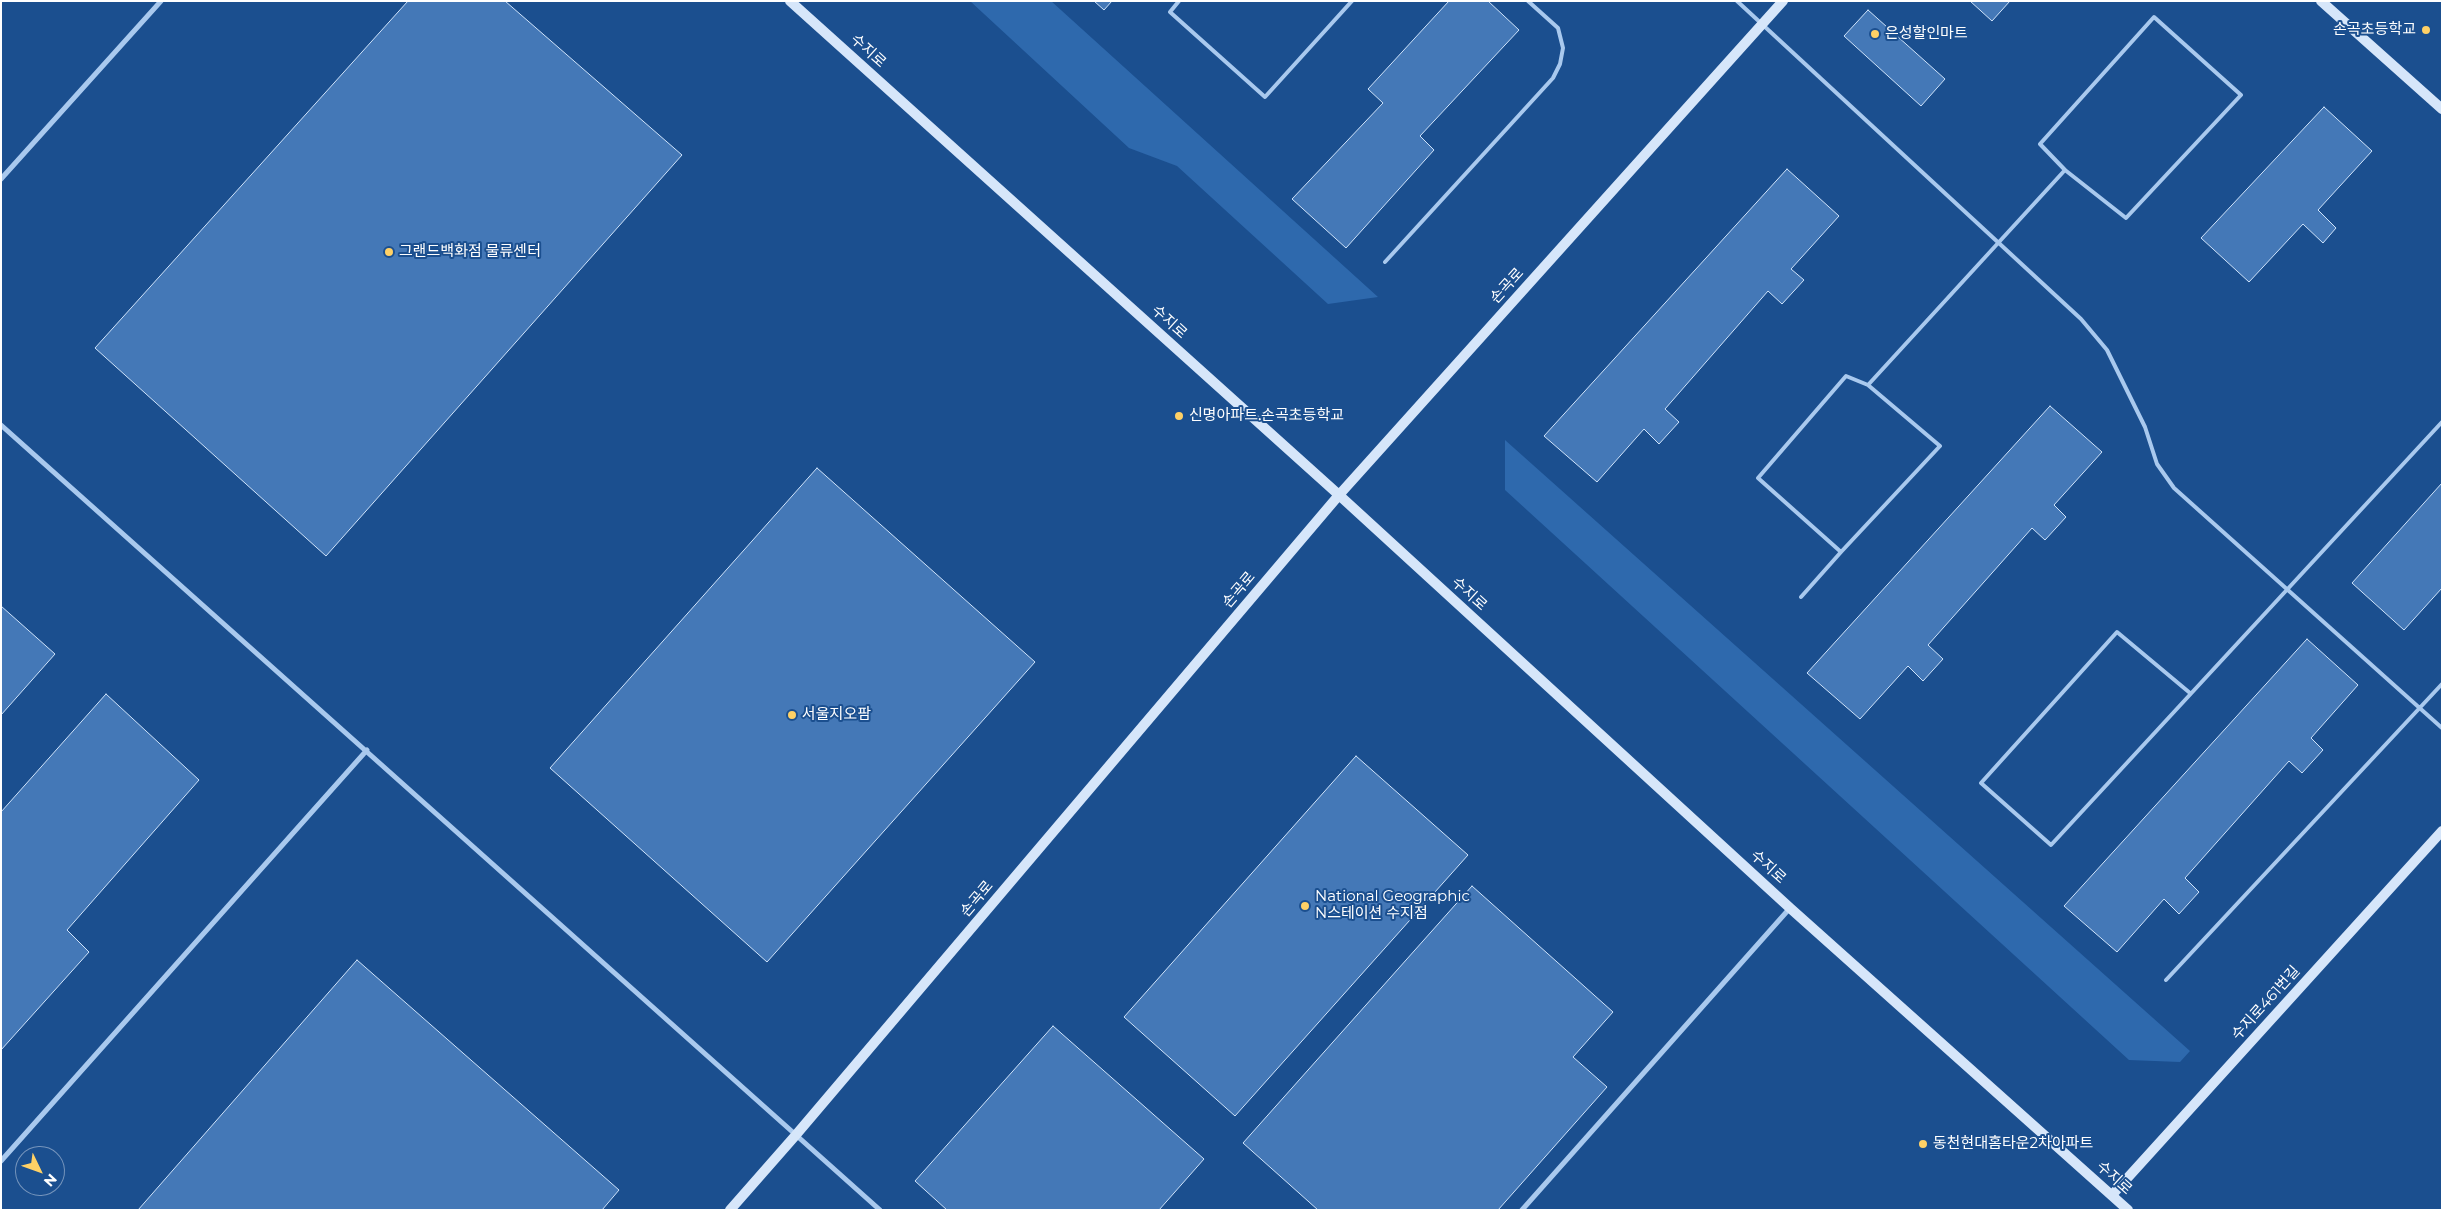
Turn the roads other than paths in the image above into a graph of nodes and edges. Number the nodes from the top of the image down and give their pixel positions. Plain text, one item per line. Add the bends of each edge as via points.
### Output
1 (162, 1) edge
2 (790, 1) edge
3 (1179, 1) edge
4 (1352, 1) edge
5 (1528, 1) edge
6 (1737, 1) edge
7 (1783, 1) edge
8 (2321, 1) edge
9 (1763, 24) junction
10 (2442, 109) edge
11 (2065, 170) junction
12 (1, 179) edge
13 (1999, 244) junction
14 (1386, 262) dead end
15 (1868, 385) junction
16 (2442, 422) edge
17 (1, 425) edge
18 (1338, 496) junction
19 (1841, 552) junction
20 (2286, 588) junction
21 (1801, 597) dead end
22 (2442, 684) edge
23 (2190, 693) junction
24 (2419, 708) junction
25 (2442, 728) edge
26 (367, 750) junction
27 (2442, 831) edge
28 (1790, 908) junction
29 (2166, 980) dead end
30 (795, 1136) junction
31 (1, 1161) edge
32 (2112, 1195) junction
33 (730, 1210) edge
34 (880, 1210) edge
35 (1522, 1210) edge
36 (2128, 1210) edge

1 - 12 street
2 - 18 street, 수지로
3 - 4 lane via 1170,12 1265,98
5 - 14 lane via 1558,28 1563,48 1553,78
6 - 9 lane
7 - 9 street, 손곡로
8 - 10 street
9 - 13 lane
9 - 18 street, 손곡로
11 - 11 lane via 2126,218 2241,94 2154,16 2040,144
11 - 13 lane
13 - 15 lane
13 - 20 lane via 2081,319 2107,350 2145,427 2157,464 2174,488
15 - 19 lane via 1940,446
15 - 19 lane via 1846,376 1758,478
16 - 20 lane
17 - 26 street
18 - 28 street, 수지로
18 - 30 street, 손곡로
19 - 21 lane
20 - 23 lane
20 - 24 lane
22 - 24 lane
23 - 23 lane via 2051,846 1981,783 2117,632
24 - 25 lane
24 - 29 lane
26 - 30 street
26 - 31 street
27 - 32 street, 수지로461번길
28 - 32 street, 수지로
28 - 35 street
30 - 33 street, 손곡로
30 - 34 street
32 - 36 street, 수지로

